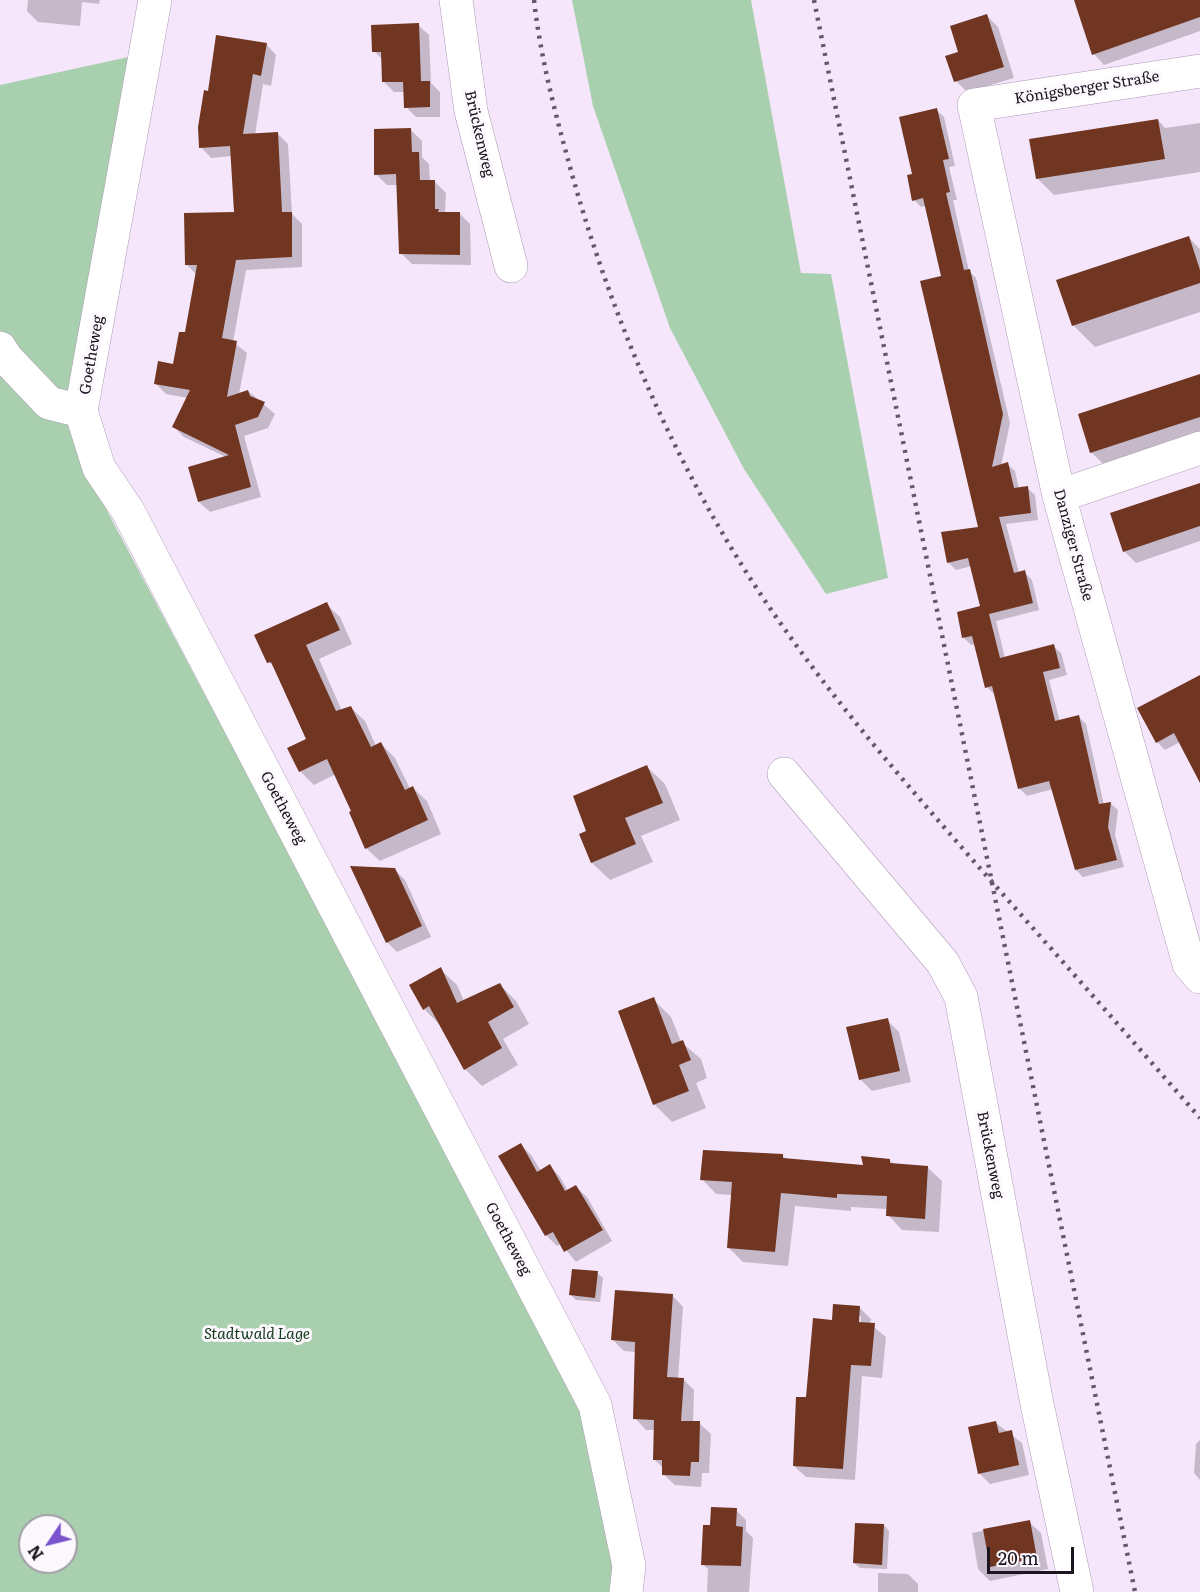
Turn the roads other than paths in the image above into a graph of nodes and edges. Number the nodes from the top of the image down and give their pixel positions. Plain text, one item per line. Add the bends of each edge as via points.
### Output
1 (155, 0) edge
2 (456, 0) edge
3 (1200, 70) edge
4 (974, 105) joint
5 (511, 266) dead end
6 (0, 348) edge
7 (81, 411) junction
8 (1200, 448) edge
9 (1059, 496) junction
10 (784, 774) dead end
11 (1200, 977) edge
12 (626, 1592) edge
13 (1077, 1592) edge

1 - 7 street, Goetheweg
2 - 5 street, Brückenweg via 471,111
3 - 4 street, Königsberger Straße
4 - 9 street, Danziger Straße
6 - 7 street via 49,403
7 - 12 street, Goetheweg via 99,468 128,511 595,1404 629,1566
8 - 9 street
9 - 11 street, Danziger Straße via 1189,964
10 - 13 street, Brückenweg via 942,963 961,997 1037,1404

